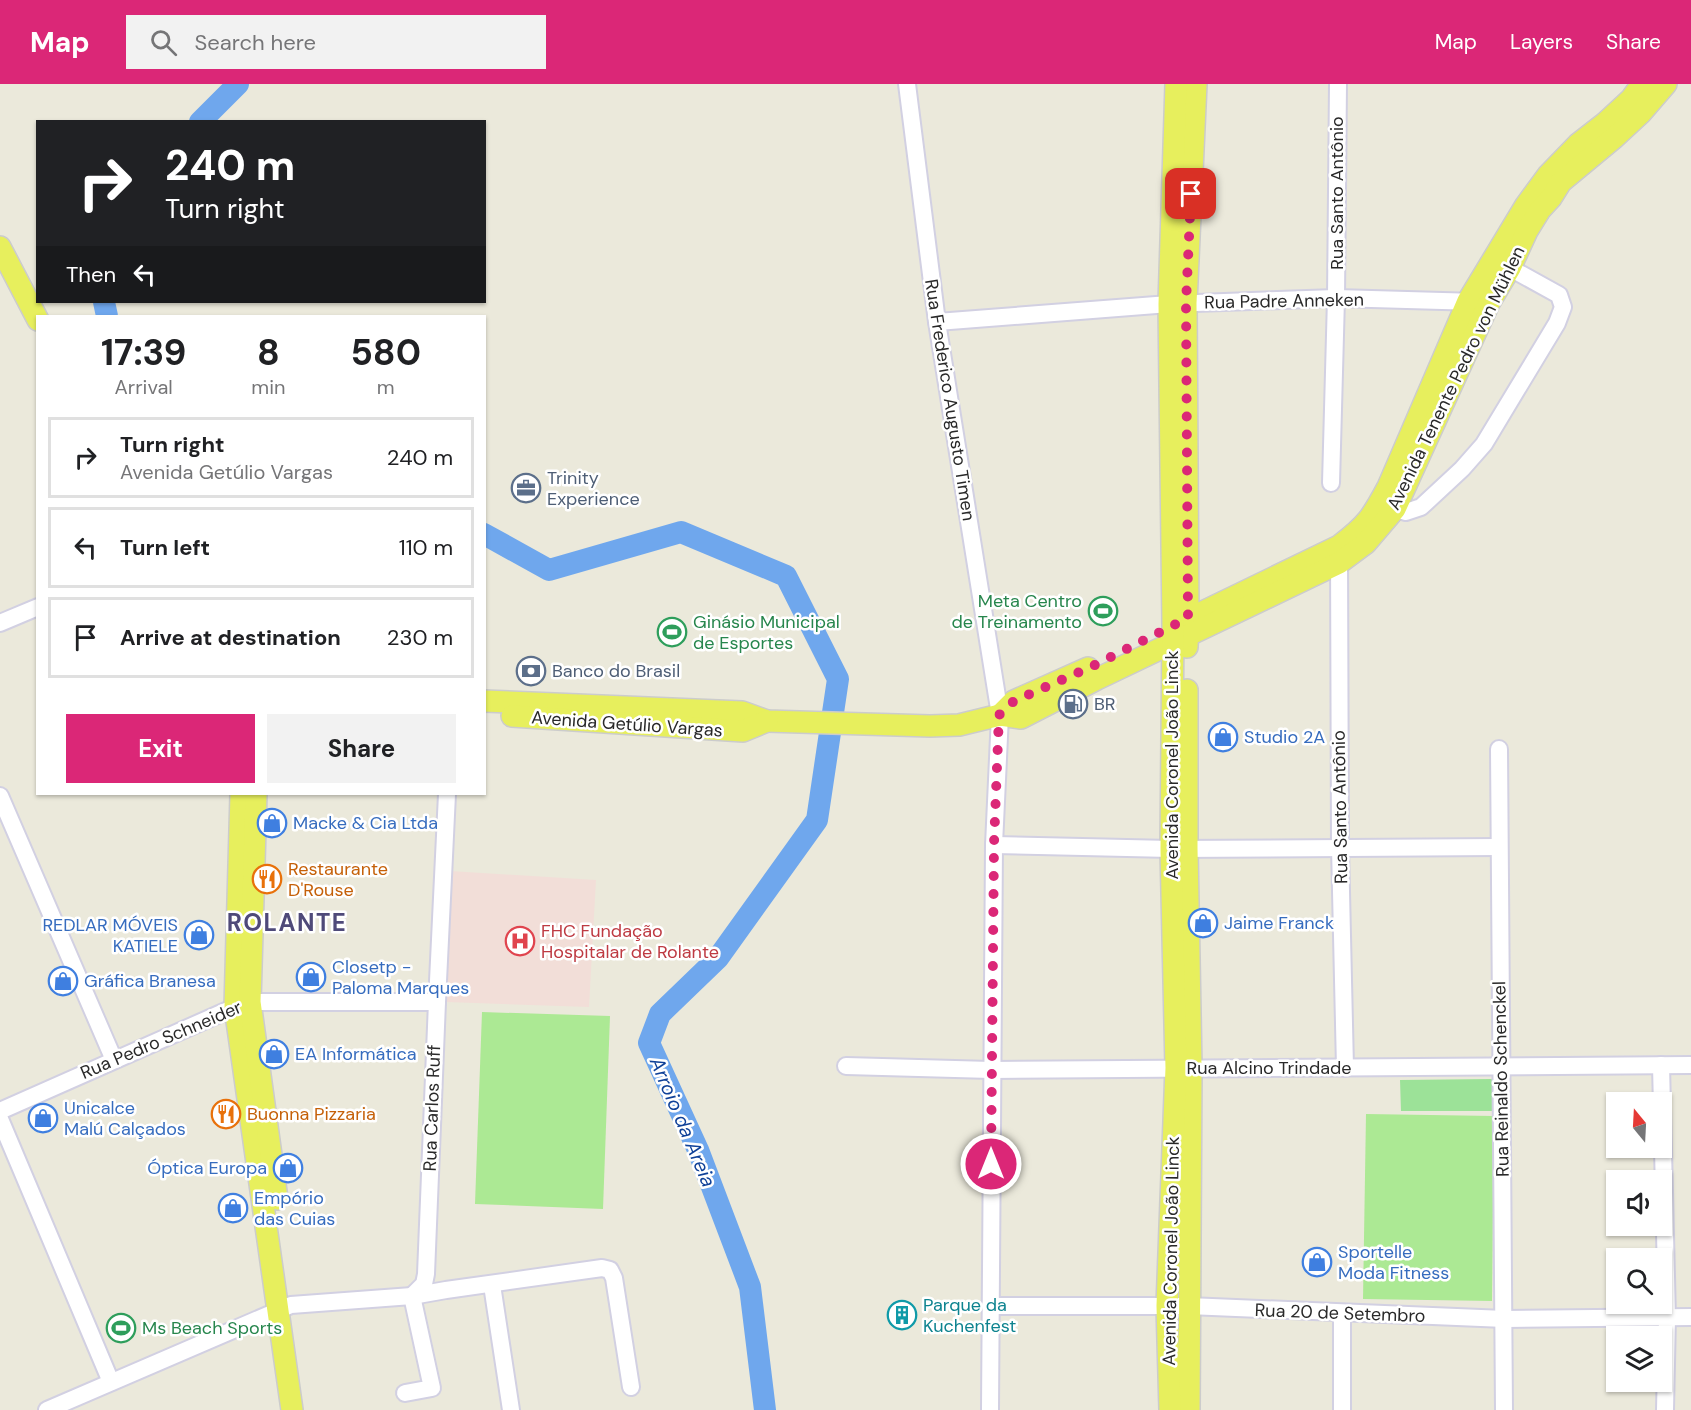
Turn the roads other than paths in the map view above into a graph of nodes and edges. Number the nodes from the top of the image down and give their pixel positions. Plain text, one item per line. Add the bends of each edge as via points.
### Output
1 (907, 84) edge
2 (1176, 84) edge
3 (1196, 84) edge
4 (1338, 84) edge
5 (1642, 84) edge
6 (1666, 84) edge
7 (0, 246) edge
8 (1510, 268) junction
9 (1336, 298) junction
10 (1468, 301) junction
11 (1177, 303) junction
12 (1489, 303) junction
13 (36, 317) edge
14 (936, 322) junction
15 (1331, 483) dead end
16 (1388, 504) junction
17 (1339, 554) junction
18 (36, 608) edge
19 (0, 623) edge
20 (1180, 631) junction
21 (486, 701) edge
22 (486, 714) edge
23 (627, 715) junction
24 (999, 715) junction
25 (1499, 749) dead end
26 (241, 795) edge
27 (256, 795) edge
28 (447, 795) edge
29 (0, 796) edge
30 (994, 844) junction
31 (1340, 847) junction
32 (1499, 847) junction
33 (1179, 848) junction
34 (436, 1002) junction
35 (242, 1004) junction
36 (114, 1060) junction
37 (1661, 1065) junction
38 (1691, 1065) edge
39 (846, 1066) dead end
40 (1500, 1067) junction
41 (1183, 1068) junction
42 (1345, 1068) junction
43 (992, 1070) junction
44 (0, 1111) edge
45 (0, 1119) edge
46 (492, 1284) junction
47 (412, 1296) junction
48 (990, 1306) junction
49 (1178, 1306) junction
50 (284, 1308) junction
51 (1342, 1313) junction
52 (1691, 1317) edge
53 (1667, 1318) junction
54 (1504, 1319) junction
55 (294, 1377) junction
56 (111, 1382) junction
57 (631, 1388) dead end
58 (405, 1393) dead end
59 (47, 1410) edge
60 (292, 1410) edge
61 (306, 1410) edge
62 (511, 1410) edge
63 (990, 1410) edge
64 (1170, 1410) edge
65 (1189, 1410) edge
66 (1342, 1410) edge
67 (1504, 1410) edge
68 (1665, 1410) edge

1 - 14 street, Rua Frederico Augusto Timen
2 - 11 main road, Avenida Coronel João Linck
3 - 11 main road, Avenida Coronel João Linck
4 - 9 street, Rua Santo Antônio
5 - 10 main road, Avenida Tenente Pedro von Mühlen via 1631,99 1578,144 1548,176
6 - 8 main road, Avenida Tenente Pedro von Mühlen via 1621,132 1561,182 1527,231
7 - 13 main road
8 - 12 main road, Avenida Tenente Pedro von Mühlen
8 - 16 street via 1557,293 1563,302 1544,347 1484,444 1421,507 1406,512
9 - 10 street, Rua Padre Anneken
9 - 11 street, Rua Padre Anneken
9 - 15 street, Rua Santo Antônio
10 - 12 street, Rua Padre Anneken
10 - 16 main road, Avenida Tenente Pedro von Mühlen
11 - 14 street, Rua Padre Anneken
11 - 20 main road, Avenida Coronel João Linck
12 - 16 main road, Avenida Tenente Pedro von Mühlen
14 - 24 street, Rua Frederico Augusto Timen
16 - 17 main road, Avenida Tenente Pedro von Mühlen via 1385,523 1366,543
17 - 20 main road, Avenida Getúlio Vargas
17 - 31 street, Rua Santo Antônio
18 - 19 street
20 - 24 main road, Avenida Getúlio Vargas via 1094,673 1021,718
20 - 33 main road, Avenida Coronel João Linck
21 - 23 main road, Avenida Getúlio Vargas
22 - 23 main road, Avenida Getúlio Vargas
23 - 24 main road, Avenida Getúlio Vargas via 742,712 767,721 873,725 959,725
24 - 30 street, Rua Frederico Augusto Timen
25 - 32 street, Rua Reinaldo Schenckel
26 - 35 main road
27 - 35 main road
28 - 34 street, Rua Carlos Ruff
29 - 36 street
30 - 33 street
30 - 43 street, Rua Frederico Augusto Timen
31 - 32 street
31 - 33 street
31 - 42 street, Rua Santo Antônio
32 - 40 street, Rua Reinaldo Schenckel
33 - 41 main road, Avenida Coronel João Linck
34 - 35 street, Rua Pedro Schneider
34 - 47 street, Rua Carlos Ruff via 426,1274 424,1284
35 - 36 street, Rua Pedro Schneider
35 - 50 main road
36 - 44 street, Rua Pedro Schneider
37 - 38 street, Rua Alcino Trindade
37 - 40 street, Rua Alcino Trindade
37 - 53 street
39 - 43 street, Rua Alcino Trindade
40 - 42 street, Rua Alcino Trindade
40 - 54 street, Rua Reinaldo Schenckel
41 - 42 street, Rua Alcino Trindade
41 - 43 street, Rua Alcino Trindade
41 - 49 main road, Avenida Coronel João Linck
43 - 48 street, Rua Frederico Augusto Timen
45 - 56 street
46 - 47 street
46 - 57 street via 610,1270
46 - 62 street
47 - 50 street
47 - 58 street via 432,1388
48 - 49 street, Rua 20 de Setembro
48 - 63 street, Rua Frederico Augusto Timen
49 - 51 street, Rua 20 de Setembro
49 - 64 main road, Avenida Coronel João Linck
49 - 65 main road, Avenida Coronel João Linck
50 - 55 main road
50 - 56 street
51 - 54 street, Rua 20 de Setembro
51 - 66 street
52 - 53 street, Rua 20 de Setembro
53 - 54 street, Rua 20 de Setembro
53 - 68 street
54 - 67 street, Rua Reinaldo Schenckel
55 - 60 main road
55 - 61 main road
56 - 59 street

